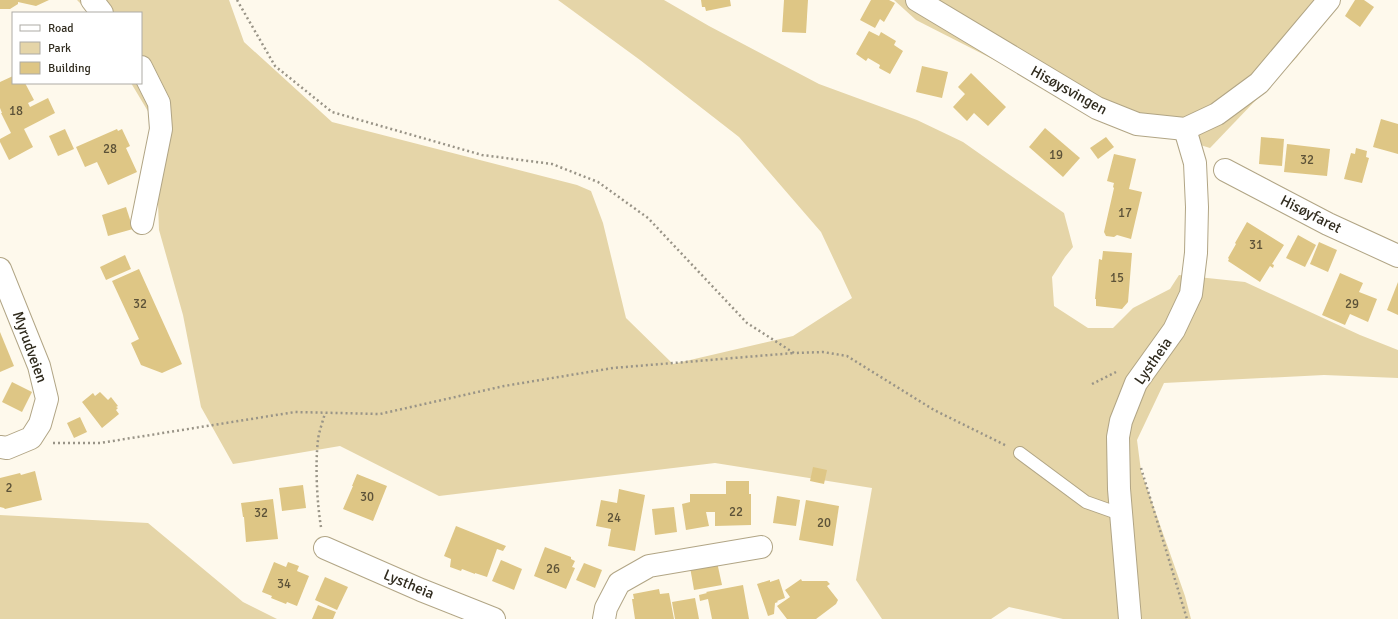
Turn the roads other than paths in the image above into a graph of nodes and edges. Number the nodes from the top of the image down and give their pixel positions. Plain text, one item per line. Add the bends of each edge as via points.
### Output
1 (92, 0) edge
2 (917, 0) edge
3 (1330, 0) edge
4 (101, 12) edge
5 (142, 69) edge
6 (1185, 129) junction
7 (1225, 170) dead end
8 (142, 223) dead end
9 (1398, 256) edge
10 (0, 269) edge
11 (0, 447) edge
12 (1020, 453) road end
13 (1120, 514) junction
14 (761, 547) dead end
15 (325, 548) road end
16 (494, 619) edge
17 (604, 619) edge
18 (1130, 619) edge

1 - 4 street
2 - 6 street, Hisøysvingen via 1097,108 1137,124
3 - 6 street via 1259,83 1217,114
5 - 8 street via 159,103 161,129
6 - 13 street, Lystheia via 1195,163 1197,207 1196,252 1191,294 1174,330 1136,383 1121,421 1118,437
7 - 9 street, Hisøyfaret via 1328,224
10 - 11 street, Myrudveien via 39,366 47,399 40,424 31,438 7,448
12 - 13 lane via 1086,502
13 - 18 street, Lystheia
14 - 17 street via 649,566 619,582 606,608
15 - 16 street, Lystheia

